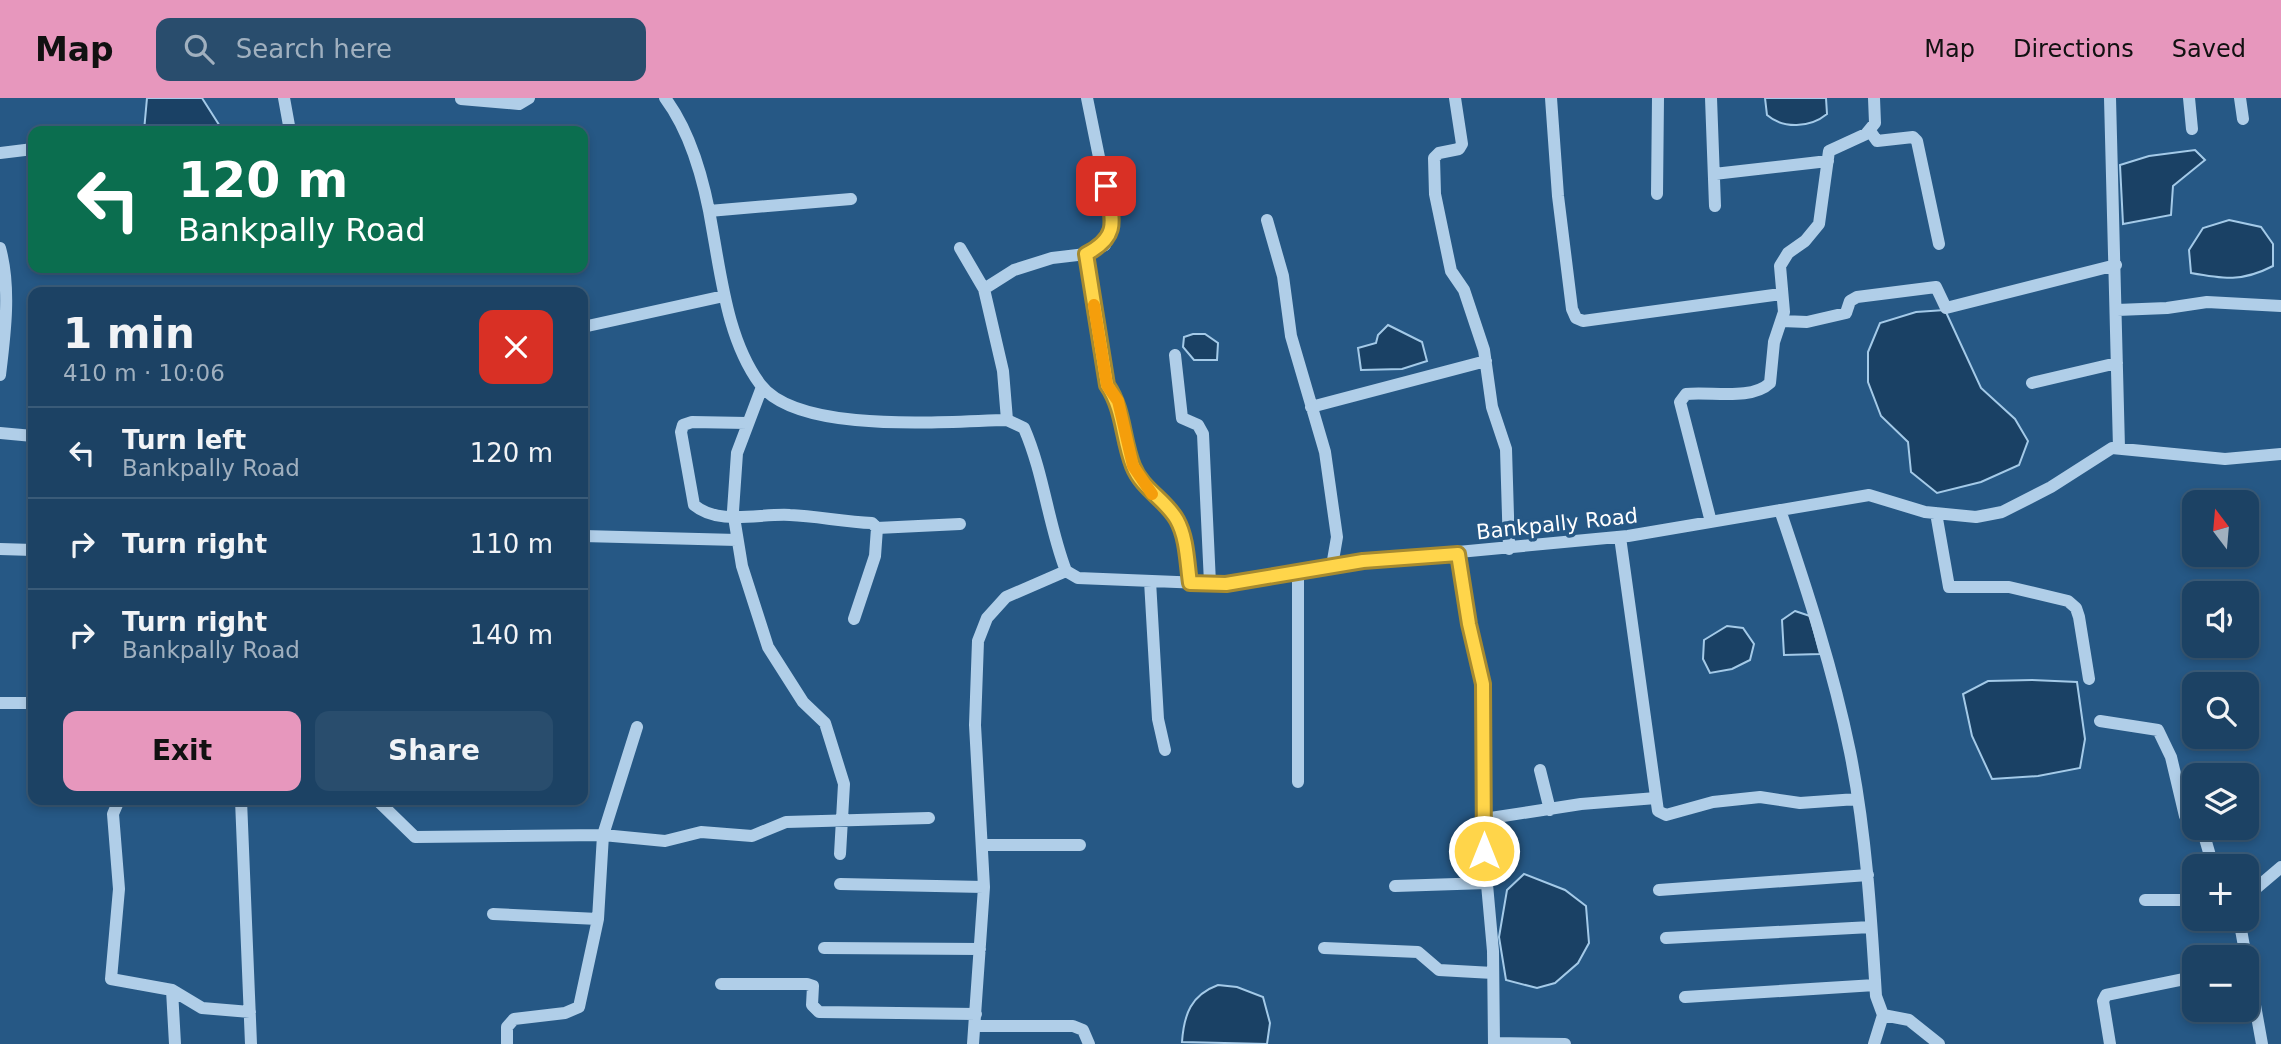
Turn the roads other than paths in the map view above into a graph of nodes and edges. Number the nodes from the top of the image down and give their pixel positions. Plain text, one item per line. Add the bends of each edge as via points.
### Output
1 (284, 98) edge
2 (529, 98) edge
3 (665, 98) edge
4 (1087, 98) edge
5 (1455, 98) edge
6 (1550, 98) edge
7 (1658, 98) edge
8 (1711, 98) edge
9 (1874, 98) edge
10 (2110, 98) edge
11 (2189, 98) edge
12 (2240, 98) edge
13 (461, 99) edge
14 (2243, 119) dead end
15 (289, 126) edge
16 (2192, 129) dead end
17 (1870, 131) junction
18 (28, 150) edge
19 (0, 153) edge
20 (1828, 161) junction
21 (1714, 174) junction
22 (1657, 194) dead end
23 (851, 199) dead end
24 (1715, 206) dead end
25 (709, 211) junction
26 (1267, 220) dead end
27 (1939, 244) dead end
28 (0, 248) edge
29 (960, 248) dead end
30 (1086, 254) junction
31 (2116, 265) junction
32 (984, 289) junction
33 (1781, 294) junction
34 (724, 296) junction
35 (2281, 306) edge
36 (2117, 310) junction
37 (1782, 321) junction
38 (588, 326) edge
39 (1175, 355) dead end
40 (1486, 362) junction
41 (2117, 363) junction
42 (0, 375) edge
43 (2032, 383) dead end
44 (762, 387) junction
45 (1311, 407) junction
46 (1007, 421) junction
47 (747, 423) junction
48 (0, 433) edge
49 (28, 436) edge
50 (2119, 448) junction
51 (2281, 454) edge
52 (1780, 510) junction
53 (1936, 513) junction
54 (734, 517) junction
55 (1711, 522) junction
56 (960, 524) dead end
57 (877, 528) junction
58 (588, 536) edge
59 (1620, 537) junction
60 (737, 540) junction
61 (0, 549) edge
62 (1509, 549) junction
63 (28, 550) edge
64 (1458, 554) junction
65 (1332, 566) junction
66 (1066, 571) junction
67 (1298, 572) junction
68 (1150, 581) junction
69 (1190, 583) junction
70 (1210, 583) junction
71 (854, 619) dead end
72 (2089, 680) dead end
73 (0, 703) edge
74 (28, 703) edge
75 (2100, 721) dead end
76 (637, 727) dead end
77 (1165, 750) dead end
78 (1540, 770) dead end
79 (1298, 782) dead end
80 (1656, 798) junction
81 (1857, 799) junction
82 (2182, 803) edge
83 (117, 805) edge
84 (241, 805) edge
85 (382, 805) edge
86 (1550, 810) junction
87 (929, 818) dead end
88 (1483, 819) junction
89 (842, 820) junction
90 (603, 835) junction
91 (982, 845) junction
92 (1080, 845) dead end
93 (840, 854) dead end
94 (2281, 867) edge
95 (1868, 874) junction
96 (1487, 883) junction
97 (840, 884) dead end
98 (1395, 886) dead end
99 (2259, 886) edge
100 (985, 887) junction
101 (1659, 890) dead end
102 (2145, 900) dead end
103 (2182, 900) edge
104 (493, 914) dead end
105 (598, 919) junction
106 (1871, 927) junction
107 (1666, 937) dead end
108 (824, 948) dead end
109 (1324, 948) dead end
110 (980, 949) junction
111 (1493, 973) junction
112 (2182, 979) edge
113 (721, 984) dead end
114 (1875, 985) junction
115 (173, 990) junction
116 (1685, 996) dead end
117 (250, 1012) junction
118 (1883, 1015) junction
119 (975, 1020) junction
120 (2258, 1022) edge
121 (250, 1043) edge
122 (175, 1044) edge
123 (507, 1044) edge
124 (973, 1044) edge
125 (1089, 1044) edge
126 (1494, 1044) edge
127 (1565, 1044) edge
128 (1874, 1044) edge
129 (1939, 1044) edge
130 (2110, 1044) edge
131 (2262, 1044) edge

1 - 15 street
2 - 13 street via 519,104
3 - 25 street via 690,147
4 - 30 street via 1113,226 1105,245
5 - 40 street via 1462,144 1434,158 1435,194 1451,271 1464,290
6 - 33 street via 1558,196 1576,318 1583,321
7 - 22 street
8 - 21 street
9 - 17 street via 1875,123
10 - 31 street
11 - 16 street
12 - 14 street
17 - 20 street via 1834,146
17 - 27 street via 1877,141 1913,137 1917,141
18 - 19 street
20 - 21 street
20 - 33 street via 1819,224 1783,260
21 - 24 street
23 - 25 street
25 - 34 street
26 - 45 street
28 - 42 street via 5,329
29 - 32 street
30 - 32 street via 1014,270
30 - 69 street via 1107,385 1118,401 1133,466 1145,486 1177,519
31 - 36 street
31 - 37 street via 1945,308 1936,287 1857,298 1850,301 1846,313 1807,322
32 - 46 street via 1003,371
33 - 37 street
34 - 38 street
34 - 44 street via 745,359
35 - 36 street via 2207,302
36 - 41 street
37 - 55 street via 1773,349 1773,376 1764,388 1686,394 1680,402
39 - 70 street via 1182,418 1198,425 1203,434
40 - 45 street
40 - 62 street via 1492,407 1506,449
41 - 43 street
41 - 50 street
44 - 46 street via 789,406 840,420
44 - 47 street
45 - 65 street via 1325,452 1332,501 1336,537
46 - 66 street via 1024,428 1038,461 1051,533
47 - 54 street via 737,453
47 - 54 street via 692,422 683,425 681,432 694,505
48 - 49 street
50 - 51 street via 2225,459
50 - 53 street, Bankpally Road via 2002,512 1976,517
52 - 53 street, Bankpally Road via 1869,495
52 - 55 street, Bankpally Road
52 - 81 street via 1824,643
53 - 72 street via 1949,587 2008,587 2068,601 2079,617
54 - 57 street via 788,514 872,523
54 - 60 street
55 - 59 street, Bankpally Road
56 - 57 street
57 - 71 street via 875,556
58 - 60 street
59 - 62 street, Bankpally Road
59 - 80 street
60 - 89 street via 768,647 803,702 825,723 844,784
61 - 63 street
62 - 64 street, Bankpally Road
64 - 65 street, Bankpally Road
64 - 88 street via 1483,684
65 - 67 street, Bankpally Road
66 - 68 street, Bankpally Road via 1078,578
66 - 91 street via 1006,597 987,618 978,641 975,725
67 - 70 street, Bankpally Road
67 - 79 street
68 - 69 street, Bankpally Road
68 - 77 street via 1158,719
69 - 70 street, Bankpally Road
73 - 74 street
75 - 82 street via 2158,730 2171,757
76 - 90 street
78 - 86 street
80 - 81 street via 1658,811 1666,815 1713,802 1760,797 1800,803
80 - 86 street
81 - 95 street
83 - 115 street via 113,814 119,889 111,979
84 - 117 street
85 - 90 street via 415,836
86 - 88 street
87 - 89 street
88 - 96 street
89 - 90 street via 786,822 752,836 701,832 665,841
89 - 93 street
90 - 105 street
91 - 92 street
91 - 100 street
94 - 99 street
95 - 101 street
95 - 106 street
96 - 98 street
96 - 111 street
97 - 100 street
100 - 110 street
102 - 103 street
104 - 105 street
105 - 123 street via 579,1007 514,1019 507,1027
106 - 107 street
106 - 114 street
108 - 110 street
109 - 111 street via 1418,952 1439,970
110 - 119 street
111 - 126 street
112 - 130 street via 2106,995
113 - 119 street via 807,984 813,986 812,1005 819,1012
114 - 116 street
114 - 118 street
115 - 117 street via 202,1008
115 - 122 street
117 - 121 street
118 - 128 street
118 - 129 street via 1909,1020
119 - 124 street
119 - 125 street via 1073,1026 1083,1030
120 - 131 street
126 - 127 street

